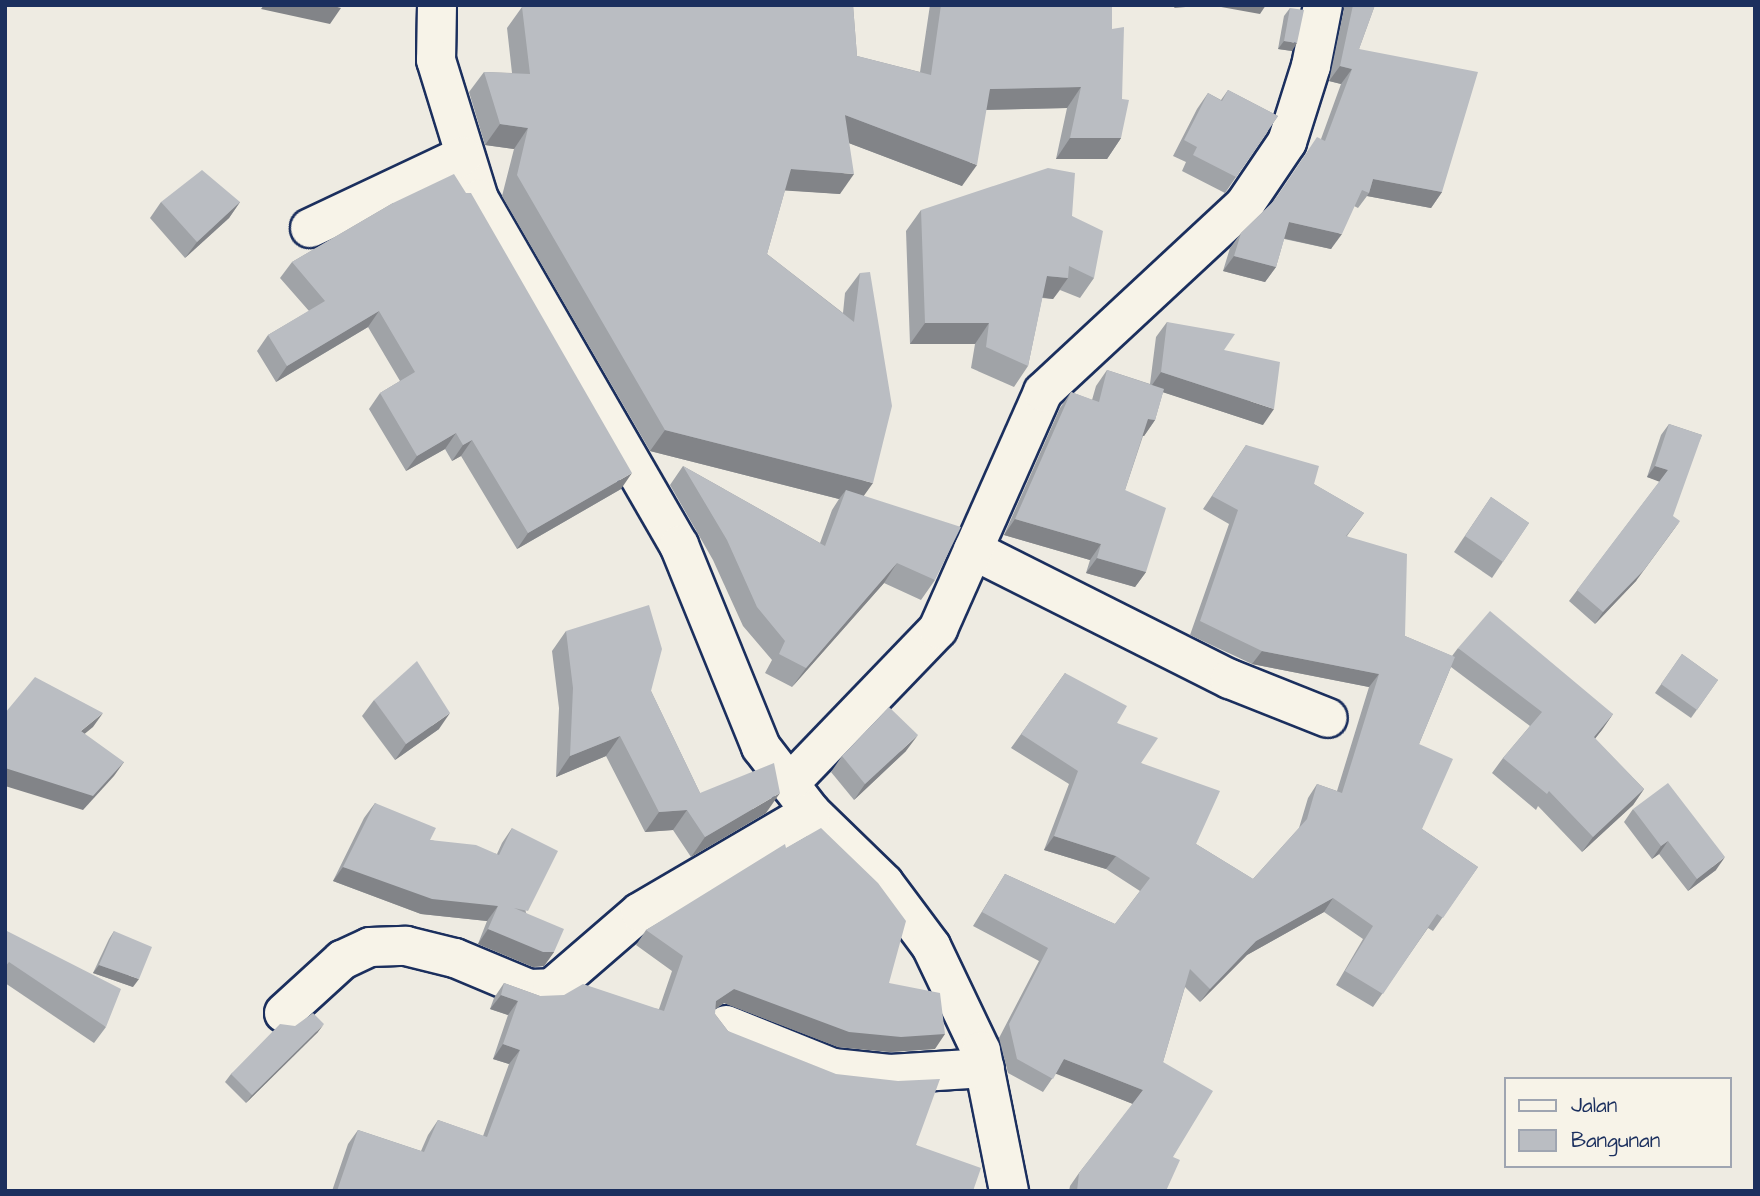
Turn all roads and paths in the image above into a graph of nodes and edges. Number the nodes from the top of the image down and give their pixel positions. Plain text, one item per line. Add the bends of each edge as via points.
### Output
1 (437, 5) edge
2 (1323, 5) edge
3 (463, 156) junction
4 (310, 228) dead end
5 (973, 550) junction
6 (1328, 718) dead end
7 (800, 798) junction
8 (284, 1013) dead end
9 (726, 1025) edge
10 (985, 1068) junction
11 (1009, 1191) edge

1 - 3 street via 436,60
2 - 5 street via 1311,66 1287,142 1238,211 1043,392
3 - 4 street
3 - 7 street via 479,198 679,545 761,747
5 - 6 street via 1230,679
5 - 7 street via 938,629
7 - 8 street via 640,912 552,988 529,989 455,957 406,946 370,947 342,960
7 - 10 street via 884,883 931,946
9 - 10 street via 833,1068 890,1074
10 - 11 street

